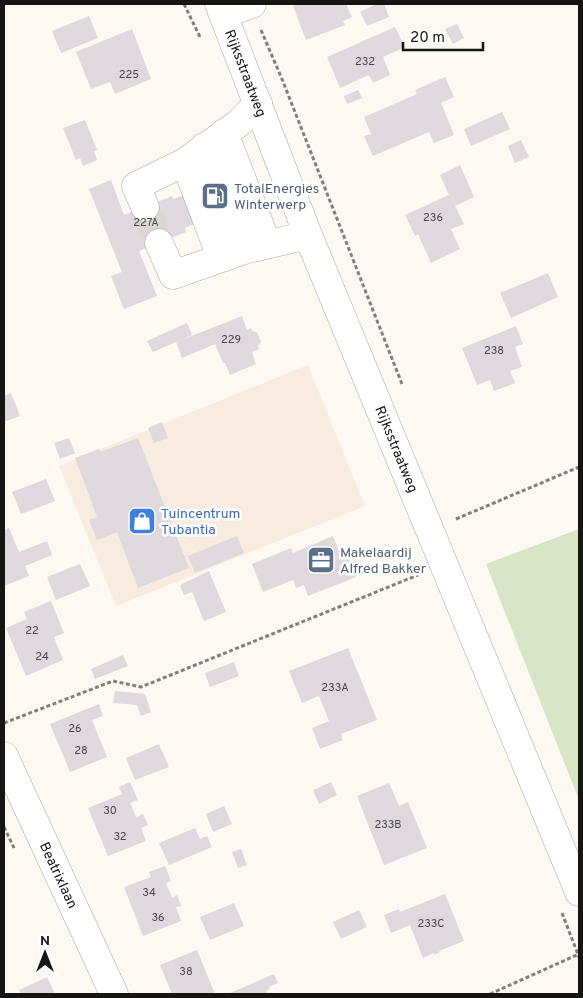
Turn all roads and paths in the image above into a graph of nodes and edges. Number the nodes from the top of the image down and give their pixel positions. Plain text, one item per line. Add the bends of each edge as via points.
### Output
1 (251, 4) edge
2 (221, 9) edge
3 (258, 103) junction
4 (204, 148) junction
5 (145, 207) tunnel mouth
6 (308, 235) junction
7 (159, 243) tunnel mouth
8 (244, 250) junction
9 (405, 392) dead end
10 (579, 467) edge
11 (459, 527) dead end
12 (426, 573) dead end
13 (4, 723) edge
14 (4, 756) edge
15 (579, 892) edge
16 (579, 954) edge
17 (114, 994) edge
18 (490, 994) edge

1 - 2 main road
1 - 9 path, Rijksstraatweg
2 - 3 main road, Rijksstraatweg
3 - 4 main road via 239,123
3 - 6 main road, Rijksstraatweg
4 - 5 main road via 136,186
4 - 8 main road
4 - 8 main road
6 - 8 main road
6 - 15 main road, Rijksstraatweg
7 - 8 main road via 173,275
10 - 11 path via 456,519
12 - 13 path via 141,687 113,681
14 - 17 main road, Beatrixlaan
16 - 18 path

